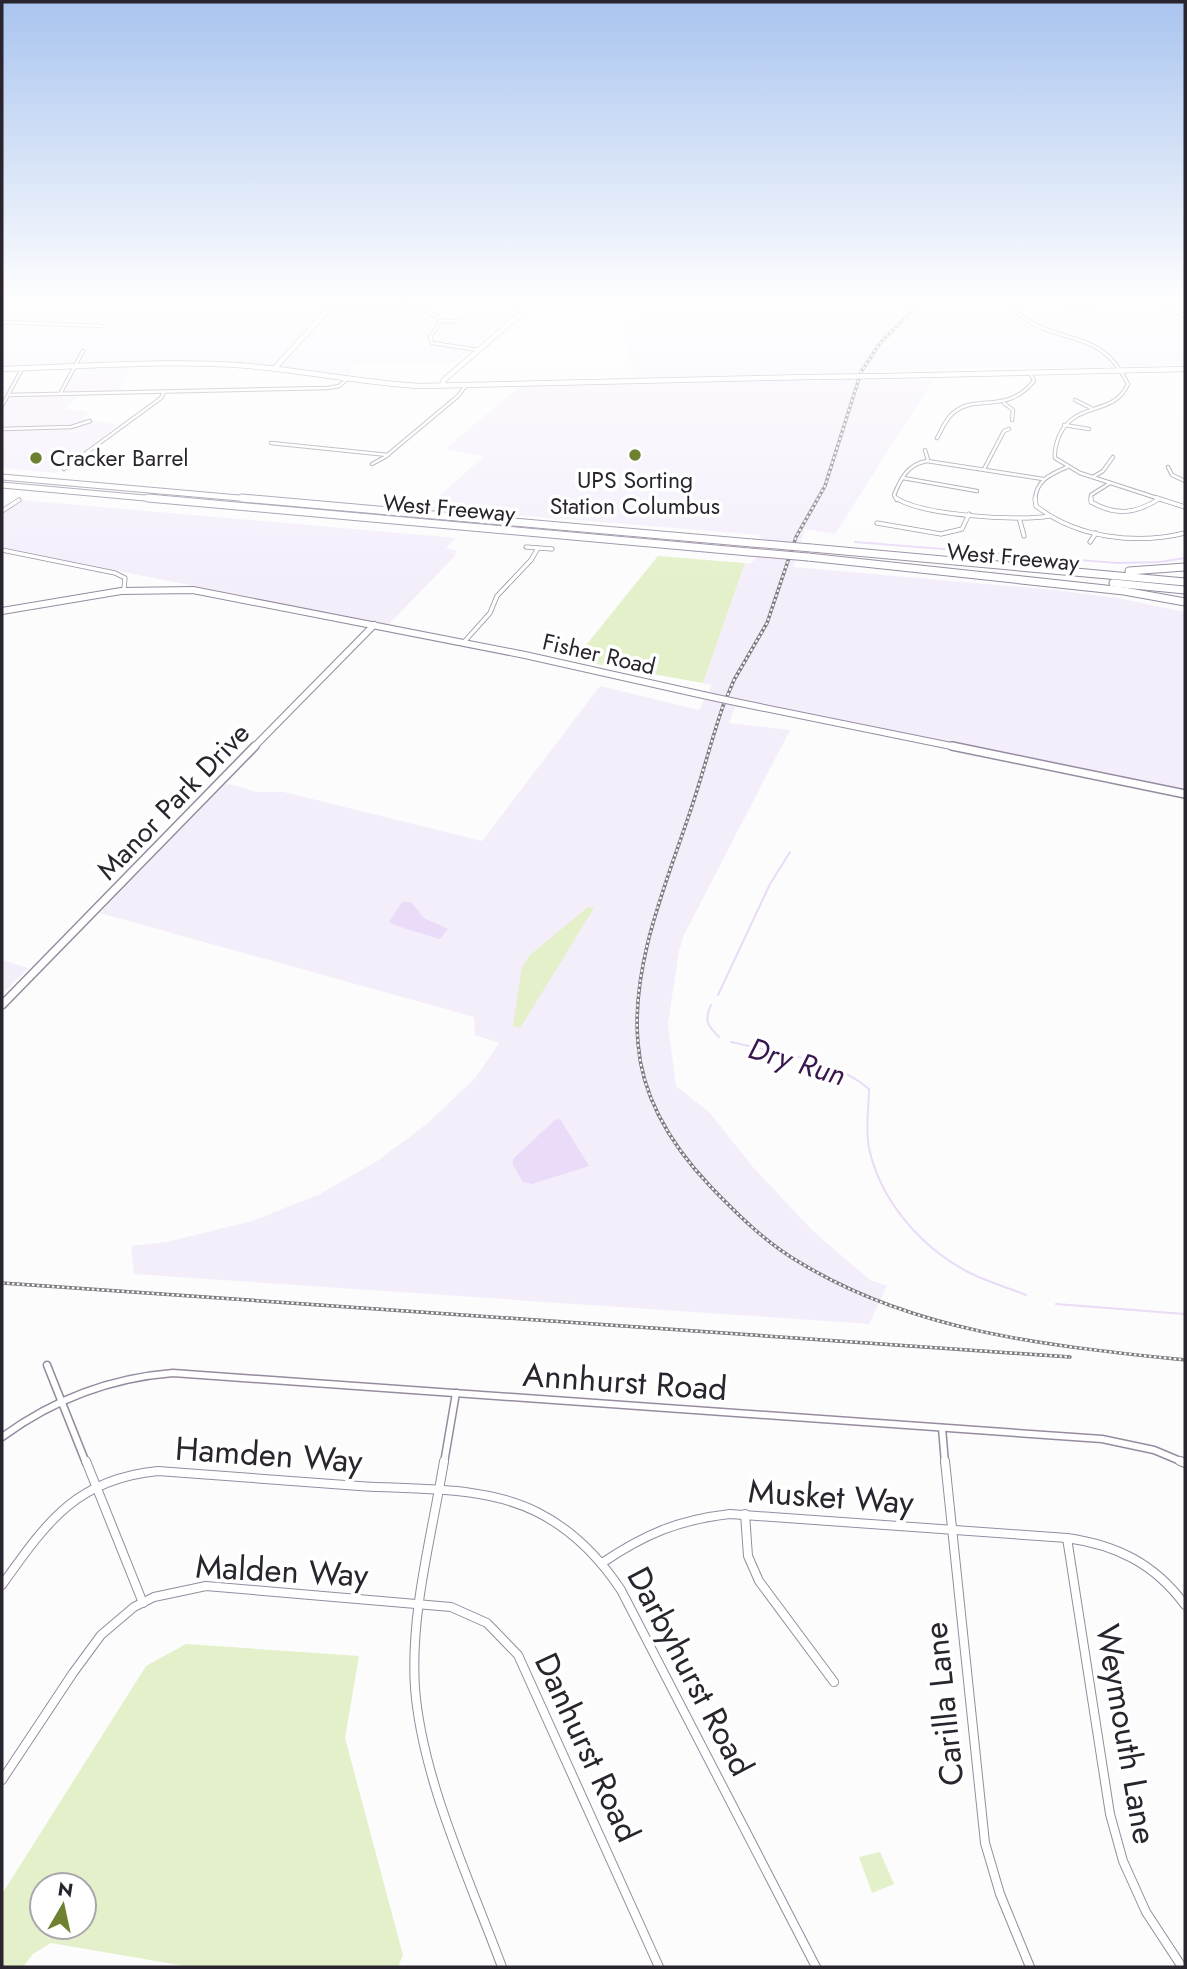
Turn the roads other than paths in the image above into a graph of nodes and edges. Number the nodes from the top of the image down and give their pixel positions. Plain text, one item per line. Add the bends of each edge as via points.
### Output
1 (37, 395) edge
2 (163, 395) edge
3 (459, 395) edge
4 (1021, 395) edge
5 (1122, 395) edge
6 (8, 396) joint
7 (1076, 400) dead end
8 (1004, 403) junction
9 (2, 406) edge
10 (1093, 409) junction
11 (1012, 420) dead end
12 (90, 421) dead end
13 (1064, 425) junction
14 (2, 429) edge
15 (1009, 429) dead end
16 (1089, 429) dead end
17 (937, 438) dead end
18 (271, 443) dead end
19 (925, 450) dead end
20 (388, 455) junction
21 (1113, 457) dead end
22 (928, 460) junction
23 (372, 464) dead end
24 (1067, 467) junction
25 (1168, 467) dead end
26 (64, 469) dead end
27 (984, 469) junction
28 (2, 476) edge
29 (1093, 477) junction
30 (903, 478) junction
31 (1043, 479) junction
32 (1185, 481) edge
33 (1111, 483) junction
34 (2, 487) edge
35 (977, 491) dead end
36 (1159, 499) junction
37 (19, 500) dead end
38 (1185, 507) edge
39 (2, 511) edge
40 (969, 514) junction
41 (1049, 516) junction
42 (1020, 521) junction
43 (877, 523) dead end
44 (1096, 533) junction
45 (1185, 533) edge
46 (1024, 536) dead end
47 (1090, 542) dead end
48 (526, 547) dead end
49 (538, 548) junction
50 (552, 549) dead end
51 (2, 550) edge
52 (808, 557) junction
53 (916, 557) junction
54 (1185, 567) edge
55 (995, 577) junction
56 (1185, 582) edge
57 (124, 589) junction
58 (1185, 592) edge
59 (1185, 603) edge
60 (2, 611) edge
61 (374, 625) junction
62 (464, 642) junction
63 (1185, 794) edge
64 (2, 1005) edge
65 (47, 1365) dead end
66 (456, 1393) junction
67 (62, 1401) junction
68 (942, 1428) junction
69 (2, 1437) edge
70 (1185, 1463) edge
71 (96, 1486) junction
72 (439, 1492) junction
73 (745, 1514) junction
74 (951, 1529) junction
75 (1067, 1538) junction
76 (602, 1563) junction
77 (2, 1585) edge
78 (420, 1602) junction
79 (143, 1603) junction
80 (1185, 1605) edge
81 (834, 1682) dead end
82 (2, 1780) edge
83 (502, 1967) edge
84 (659, 1967) edge
85 (816, 1967) edge
86 (1030, 1967) edge
87 (1182, 1967) edge

1 - 6 street
2 - 26 street
3 - 20 street
4 - 8 street
5 - 10 street
6 - 9 street
7 - 10 street
8 - 11 street via 1013,410
8 - 17 street via 959,410
10 - 13 street via 1074,415
12 - 14 street via 71,427
13 - 16 street
13 - 24 street via 1054,453
15 - 27 street
18 - 20 street
19 - 22 street
20 - 23 street
21 - 29 street
22 - 27 street
22 - 30 street via 914,463
24 - 29 street
24 - 31 street via 1051,471
25 - 32 street via 1172,475
27 - 31 street
28 - 53 highway, West Freeway, bridge
29 - 33 street
30 - 35 street
30 - 40 street via 894,495 901,502
31 - 41 street via 1035,503
33 - 36 street
33 - 36 street via 1089,499 1108,510 1135,514
34 - 52 highway, West Freeway, bridge
36 - 38 street
37 - 39 street
40 - 42 street
40 - 43 street via 962,529 947,534
41 - 42 street
41 - 44 street
42 - 46 street
44 - 45 street via 1142,540
44 - 47 street
48 - 49 street
49 - 50 street
49 - 62 street
51 - 57 street via 115,573 125,578
52 - 55 highway
52 - 58 highway, West Freeway
53 - 54 highway via 1107,571
53 - 56 highway, West Freeway
55 - 58 highway
55 - 59 highway via 1124,591
57 - 60 main road, Fisher Road
57 - 61 main road, Fisher Road via 203,591
61 - 62 main road, Fisher Road
61 - 64 main road, Manor Park Drive
62 - 63 main road, Fisher Road, bridge
65 - 67 street
66 - 67 street, Annhurst Road via 173,1373 120,1380
66 - 68 street, Annhurst Road
66 - 72 street
67 - 69 street, Annhurst Road
67 - 71 street
68 - 70 street, Annhurst Road via 1102,1439 1154,1450
68 - 74 street, Carilla Lane
71 - 72 street, Hamden Way via 125,1475 158,1471
71 - 77 street via 46,1524
71 - 79 street
72 - 76 street, Darbyhurst Road via 490,1497 544,1515
72 - 78 street
73 - 74 street, Musket Way
73 - 76 street, Musket Way via 679,1522 636,1540
73 - 81 street via 748,1556 759,1581
74 - 75 street, Musket Way
74 - 86 street, Carilla Lane via 985,1843
75 - 80 street via 1104,1544 1136,1558 1160,1575
75 - 87 street, Weymouth Lane via 1110,1814 1123,1861 1146,1912
76 - 85 street, Darbyhurst Road via 637,1618
78 - 79 street, Malden Way via 206,1586 187,1587
78 - 83 street via 415,1676 424,1748 442,1810
78 - 84 street, Danhurst Road via 476,1616 500,1633 518,1656
79 - 82 street via 101,1633

